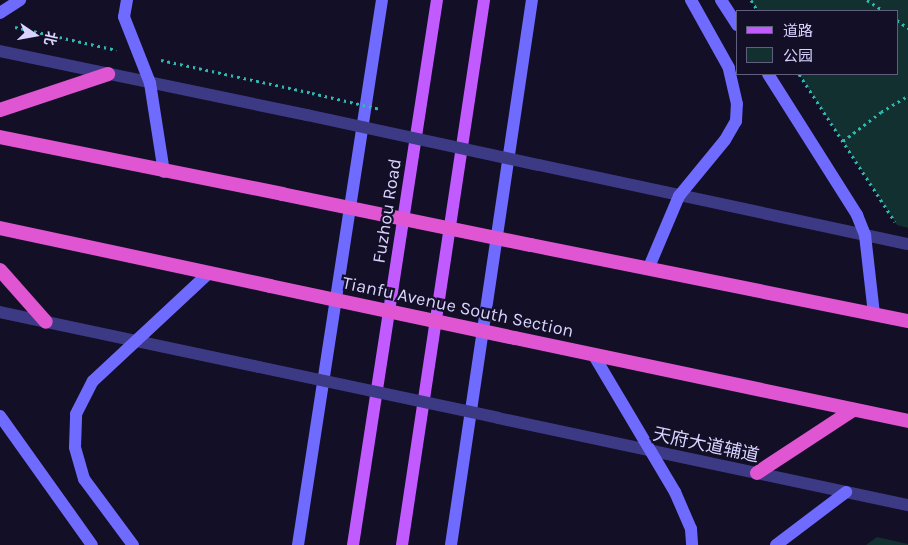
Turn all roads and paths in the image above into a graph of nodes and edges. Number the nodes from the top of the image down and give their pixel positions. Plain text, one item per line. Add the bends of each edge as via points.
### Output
1 (20, 0) edge
2 (127, 0) edge
3 (382, 0) edge
4 (437, 0) edge
5 (484, 0) edge
6 (691, 0) edge
7 (721, 0) edge
8 (867, 0) edge
9 (532, 1) edge
10 (882, 10) edge
11 (0, 13) edge
12 (736, 23) edge
13 (0, 51) edge
14 (108, 74) junction
15 (769, 75) edge
16 (800, 75) edge
17 (150, 83) junction
18 (908, 96) edge
19 (0, 110) edge
20 (0, 138) edge
21 (842, 141) junction
22 (164, 172) junction
23 (679, 196) junction
24 (897, 225) dead end
25 (0, 228) edge
26 (865, 235) junction
27 (908, 244) edge
28 (649, 267) junction
29 (0, 270) edge
30 (208, 273) junction
31 (0, 312) edge
32 (874, 314) junction
33 (908, 321) edge
34 (46, 322) junction
35 (135, 341) junction
36 (593, 354) junction
37 (853, 410) junction
38 (0, 416) edge
39 (908, 421) edge
40 (650, 450) junction
41 (757, 473) junction
42 (846, 492) junction
43 (908, 505) edge
44 (297, 543) edge
45 (92, 545) edge
46 (133, 545) edge
47 (353, 545) edge
48 (402, 545) edge
49 (451, 545) edge
50 (692, 545) edge
51 (776, 545) edge

1 - 11 main road
2 - 17 main road via 124,17
3 - 44 main road
4 - 47 main road, Fuzhou Road
5 - 48 main road
6 - 23 main road via 729,68 737,104 736,120 725,140
7 - 12 main road
8 - 10 path
9 - 49 main road
13 - 14 street
14 - 17 street
14 - 19 highway
15 - 26 main road via 857,215
16 - 21 path
17 - 22 main road
17 - 23 street, bridge
18 - 21 path
20 - 22 highway
21 - 24 path
22 - 28 highway, bridge
23 - 26 street
23 - 28 main road
25 - 30 highway, Tianfu Avenue South Section
26 - 27 street
26 - 32 main road
28 - 32 highway
29 - 34 highway
30 - 35 main road
30 - 36 highway, Tianfu Avenue South Section, bridge
31 - 34 street, 天府大道辅道
32 - 33 highway
34 - 35 street, 天府大道辅道
35 - 40 street, 天府大道辅道, bridge
35 - 46 main road via 93,380 76,414 75,447 84,478
36 - 37 highway, Tianfu Avenue South Section
36 - 40 main road
37 - 39 highway, Tianfu Avenue South Section
37 - 41 highway
38 - 45 main road
40 - 41 street, 天府大道辅道
40 - 50 main road via 675,492 691,529
41 - 42 street, 天府大道辅道
42 - 43 street, 天府大道辅道
42 - 51 main road

